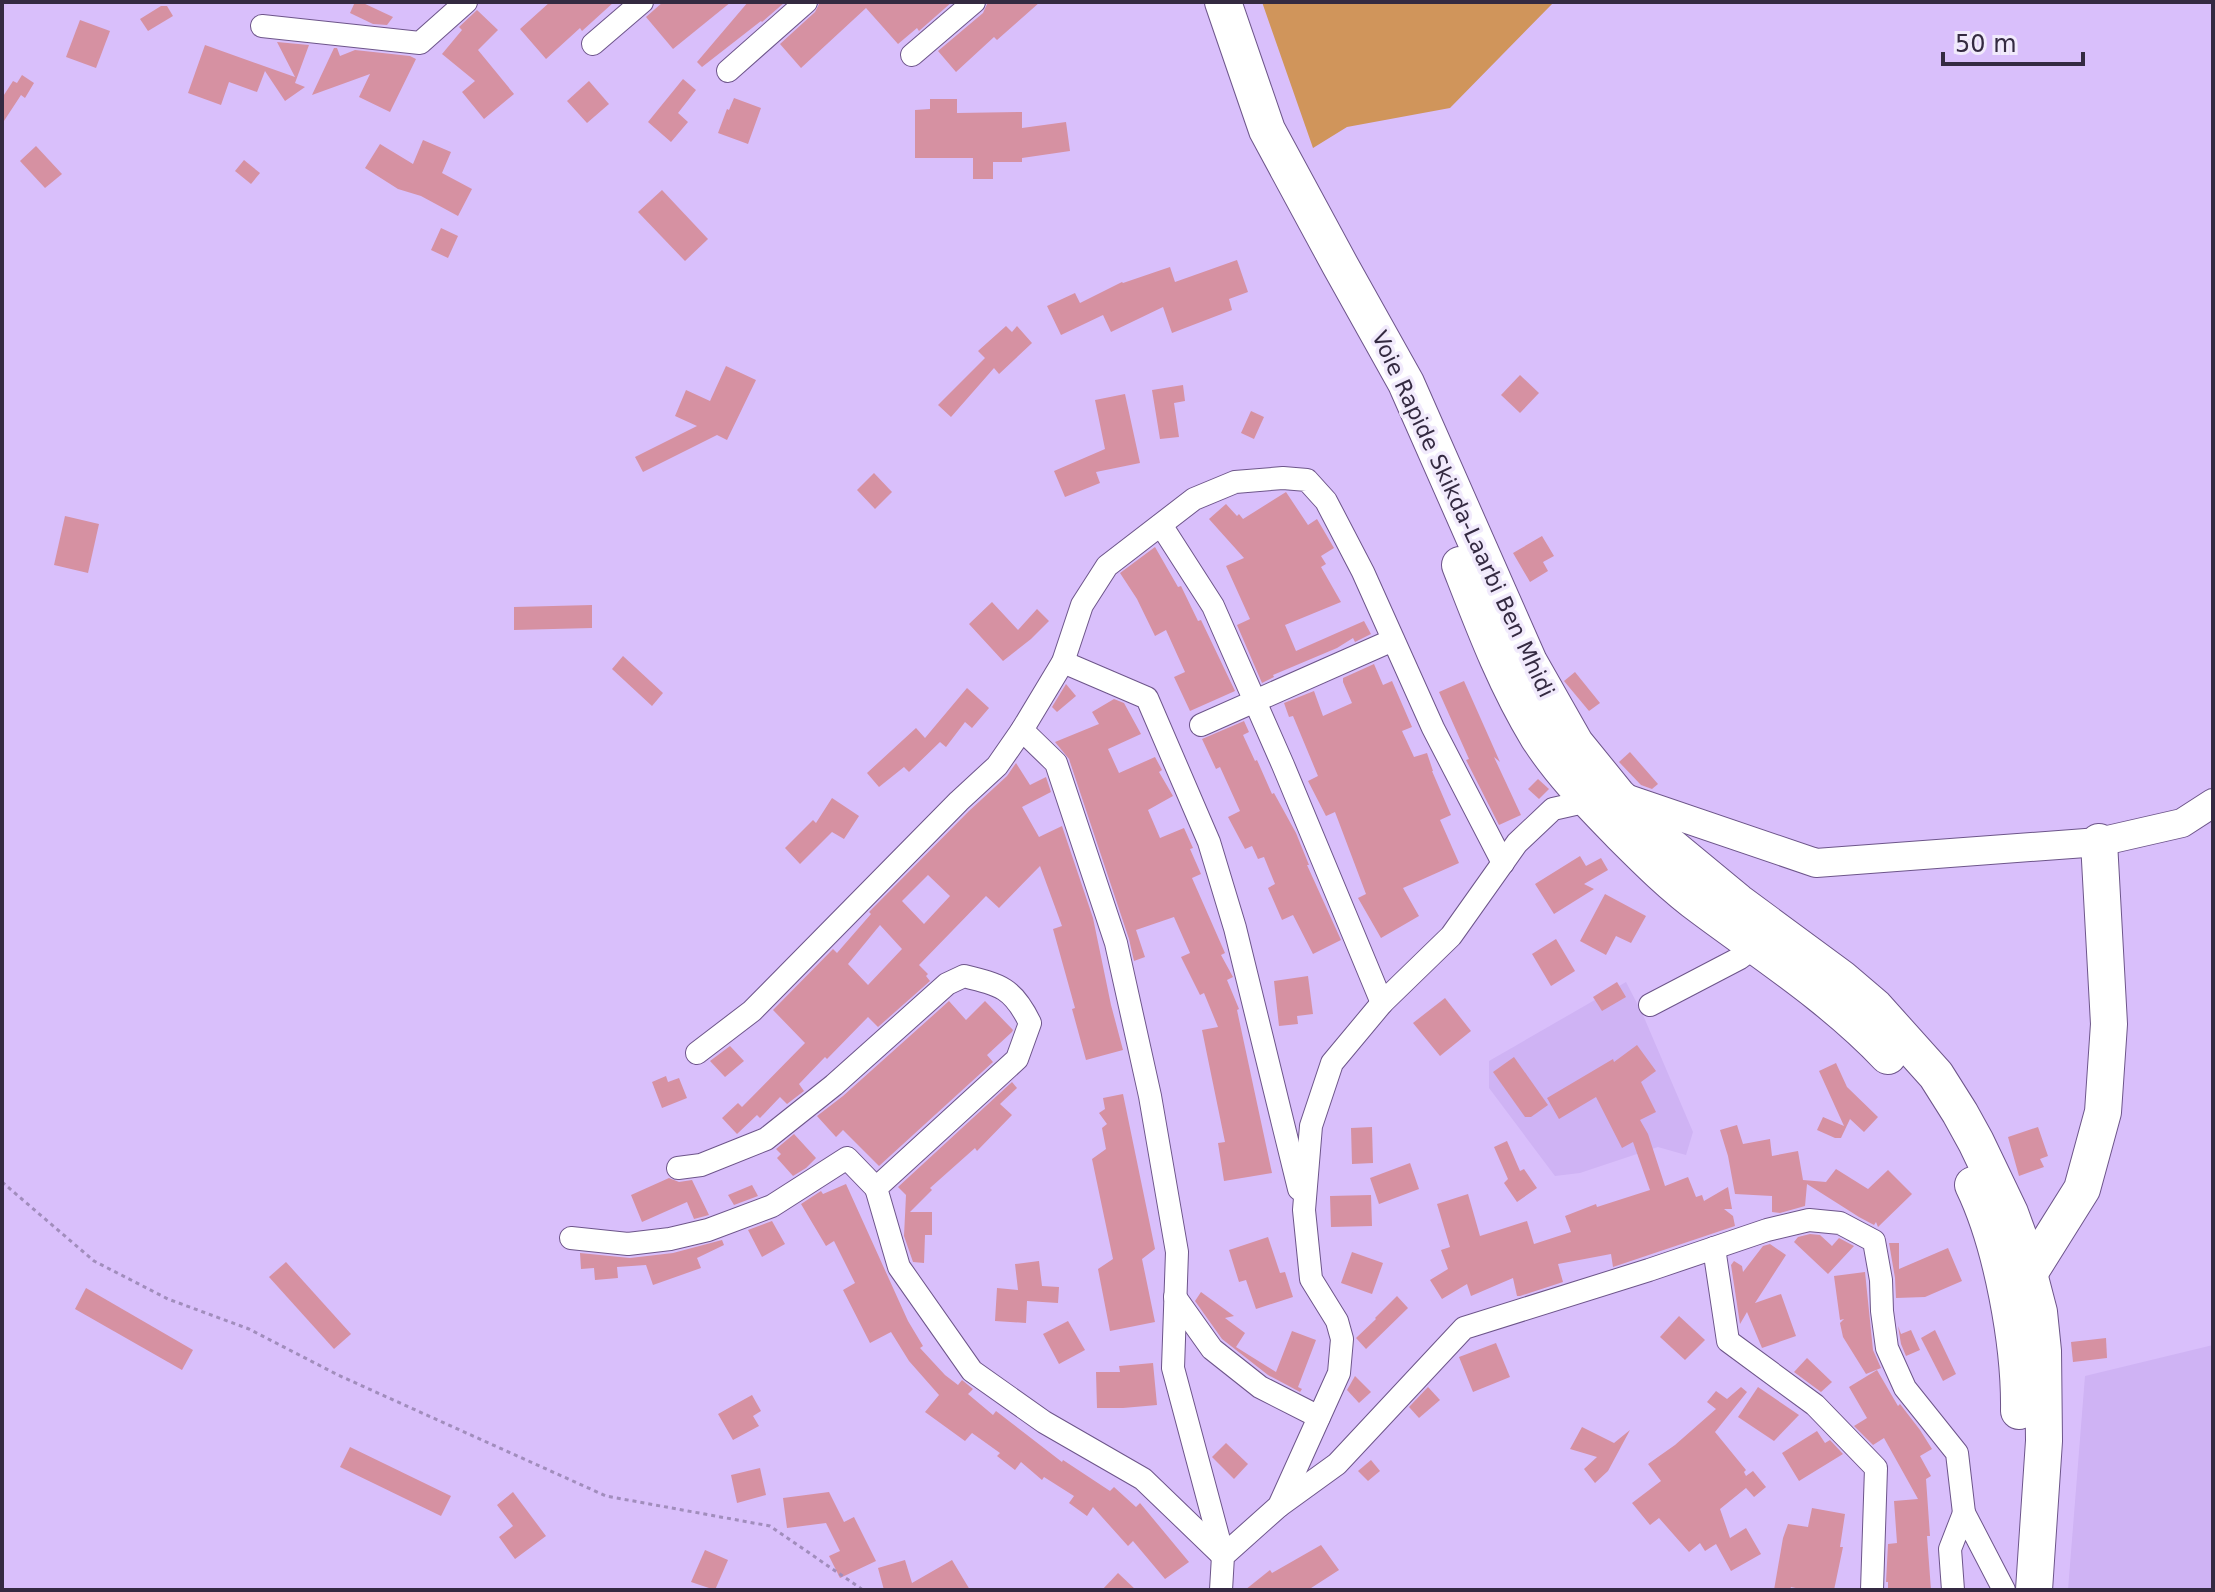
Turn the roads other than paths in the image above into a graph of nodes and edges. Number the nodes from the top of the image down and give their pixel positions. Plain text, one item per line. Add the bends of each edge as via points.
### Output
1 (466, 2) edge
2 (642, 2) edge
3 (806, 2) edge
4 (974, 2) edge
5 (1199, 2) edge
6 (1223, 2) edge
7 (262, 26) dead end
8 (593, 44) dead end
9 (912, 55) dead end
10 (728, 71) dead end
11 (1161, 525) junction
12 (1393, 640) junction
13 (1063, 662) junction
14 (1255, 701) junction
15 (1201, 725) dead end
16 (1022, 730) junction
17 (1604, 800) junction
18 (2213, 803) edge
19 (2099, 842) junction
20 (1503, 863) junction
21 (1756, 946) junction
22 (1382, 1003) junction
23 (1650, 1005) dead end
24 (697, 1053) dead end
25 (678, 1168) dead end
26 (876, 1188) junction
27 (1304, 1210) junction
28 (571, 1238) dead end
29 (1714, 1248) junction
30 (2030, 1272) junction
31 (1175, 1297) junction
32 (1319, 1417) junction
33 (1279, 1506) junction
34 (1964, 1513) junction
35 (1223, 1556) junction
36 (1221, 1590) edge
37 (1872, 1590) edge
38 (1953, 1590) edge
39 (2004, 1590) edge
40 (2013, 1590) edge
41 (2034, 1590) edge

1 - 7 street via 420,43
2 - 8 street
3 - 10 street
4 - 9 street
5 - 17 highway, Voie Rapide Skikda-Laarbi Ben Mhidi via 1235,103 1393,407 1506,678 1540,739
6 - 17 highway, Voie Rapide Skikda-Laarbi Ben Mhidi via 1267,130 1406,383 1529,662
11 - 12 street via 1194,499 1235,482 1307,480 1326,501
11 - 13 street via 1107,566 1082,605
11 - 14 street via 1213,606
12 - 14 street
12 - 20 street
13 - 16 street
13 - 27 street via 1147,698 1209,842
14 - 15 street
14 - 22 street
16 - 24 street via 997,766 752,1011
16 - 31 street via 1056,763 1116,943 1164,1174 1177,1252
17 - 19 street via 1816,863
17 - 20 street via 1553,809
17 - 21 highway, Voie Rapide Skikda-Laarbi Ben Mhidi via 1652,865
17 - 30 highway, Voie Rapide Skikda-Laarbi Ben Mhidi via 1652,829 1856,991 1911,1046 1976,1142 2010,1213
18 - 19 street via 2182,823
19 - 30 highway via 2109,1024 2103,1112 2082,1189
20 - 22 street via 1451,936
21 - 23 street
21 - 40 highway, Voie Rapide Skikda-Laarbi Ben Mhidi via 1859,1026 1894,1063 1939,1120 1978,1195 1997,1254 2018,1366
22 - 27 street via 1332,1063 1311,1126
25 - 26 street via 701,1165 766,1139 947,984 964,976 998,984 1019,1001 1030,1023 1017,1059
26 - 28 street via 847,1158 772,1206 708,1230 628,1244
26 - 35 street via 899,1267 972,1371 1044,1422 1143,1479
27 - 32 street via 1311,1279 1342,1339 1339,1373
29 - 33 street via 1464,1328 1337,1464
29 - 34 street via 1809,1220 1840,1223 1874,1241 1887,1348 1905,1388 1957,1453
29 - 37 street via 1728,1341 1815,1405 1876,1468
30 - 41 highway, Voie Rapide Skikda-Laarbi Ben Mhidi via 2043,1351 2044,1441
31 - 32 street via 1212,1349 1260,1387
31 - 35 street via 1173,1368
32 - 33 street
33 - 35 street
34 - 38 street via 1950,1549
34 - 39 street
35 - 36 street

